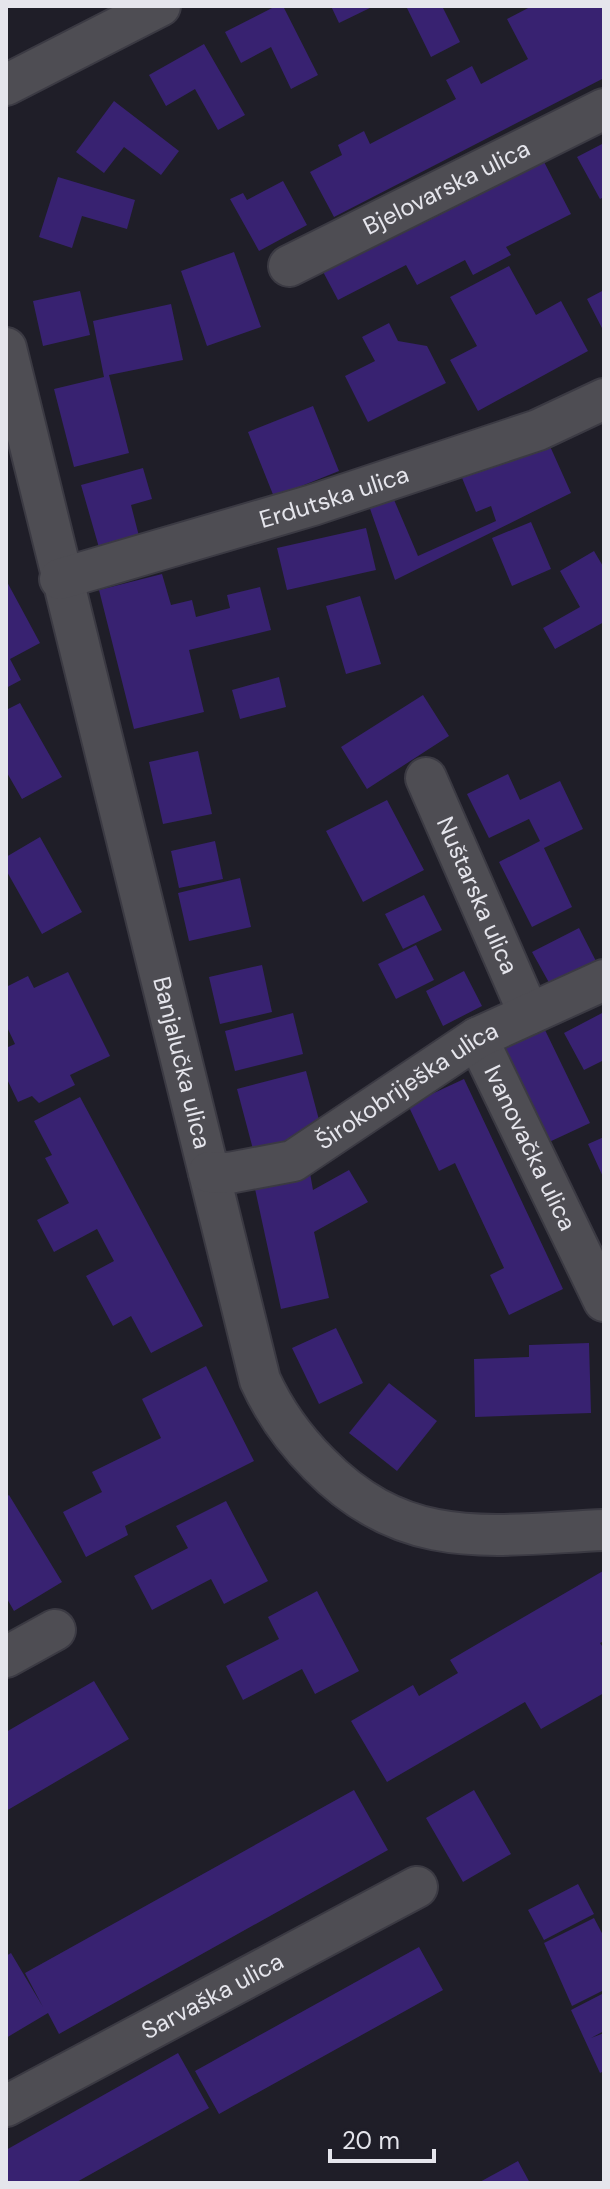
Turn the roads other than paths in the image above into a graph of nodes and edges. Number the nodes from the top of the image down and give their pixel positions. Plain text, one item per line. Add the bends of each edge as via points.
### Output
1 (160, 6) edge
2 (8, 92) edge
3 (604, 109) edge
4 (289, 266) dead end
5 (6, 348) edge
6 (602, 406) edge
7 (60, 579) junction
8 (426, 778) dead end
9 (604, 980) edge
10 (529, 1014) junction
11 (477, 1038) junction
12 (209, 1172) junction
13 (604, 1301) edge
14 (604, 1530) edge
15 (55, 1630) dead end
16 (6, 1657) edge
17 (417, 1887) dead end
18 (6, 2106) edge

1 - 2 street
3 - 4 street, Bjelovarska ulica
5 - 7 street, Banjalučka ulica
6 - 7 street, Erdutska ulica via 313,505
7 - 12 street, Banjalučka ulica
8 - 10 street, Nuštarska ulica
9 - 10 street, Širokobriješka ulica
10 - 11 street, Širokobriješka ulica
11 - 12 street, Širokobriješka ulica via 293,1161
11 - 13 street, Ivanovačka ulica
12 - 14 street, Banjalučka ulica via 260,1380 294,1440 327,1473 385,1516 446,1533
15 - 16 street
17 - 18 street, Sarvaška ulica

